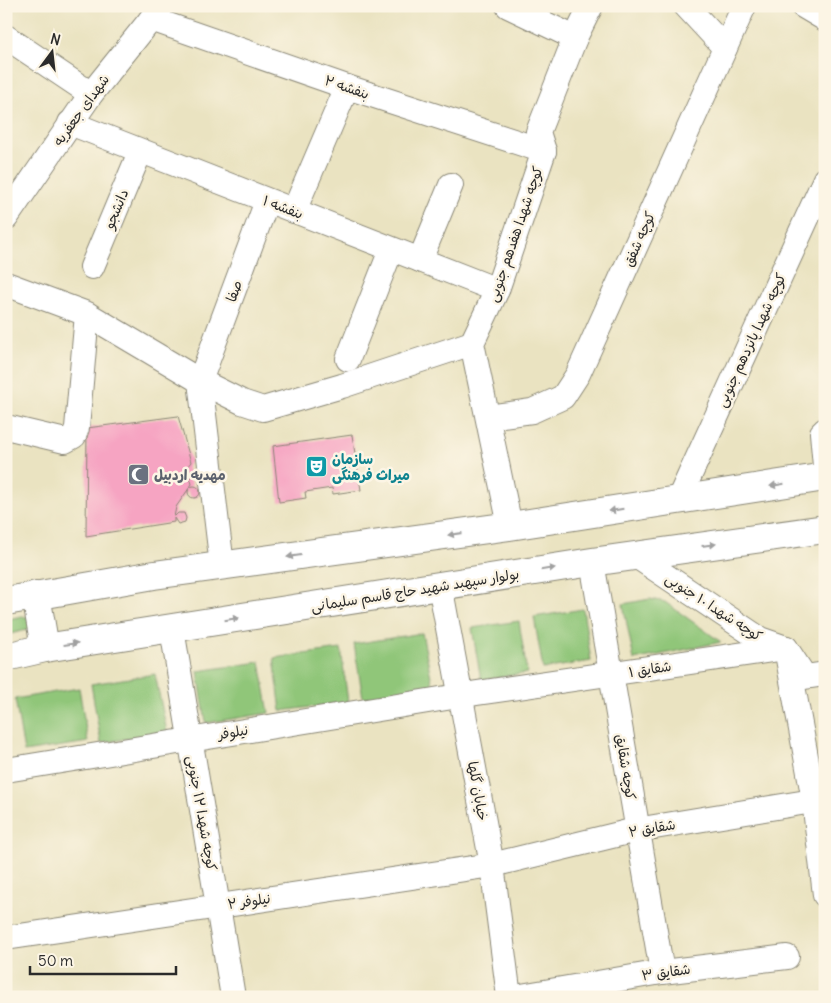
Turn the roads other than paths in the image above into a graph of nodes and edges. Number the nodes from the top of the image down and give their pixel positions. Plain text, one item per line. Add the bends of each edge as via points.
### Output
1 (508, 6) edge
2 (591, 6) edge
3 (686, 6) edge
4 (744, 6) edge
5 (803, 6) edge
6 (156, 13) edge
7 (825, 19) edge
8 (6, 37) edge
9 (575, 38) junction
10 (725, 48) junction
11 (347, 87) junction
12 (91, 94) junction
13 (70, 124) junction
14 (544, 151) junction
15 (140, 152) junction
16 (825, 179) edge
17 (452, 185) dead end
18 (267, 201) junction
19 (294, 211) junction
20 (6, 218) edge
21 (392, 250) junction
22 (420, 260) junction
23 (92, 266) dead end
24 (6, 284) edge
25 (497, 290) junction
26 (87, 314) junction
27 (472, 343) junction
28 (348, 359) dead end
29 (200, 381) junction
30 (488, 417) junction
31 (6, 428) edge
32 (825, 430) edge
33 (825, 466) edge
34 (825, 477) edge
35 (678, 501) junction
36 (510, 526) junction
37 (825, 529) edge
38 (636, 556) junction
39 (592, 562) junction
40 (222, 566) junction
41 (440, 585) junction
42 (36, 595) junction
43 (6, 601) edge
44 (172, 629) junction
45 (45, 648) junction
46 (786, 648) junction
47 (6, 657) edge
48 (825, 674) edge
49 (611, 675) junction
50 (461, 696) junction
51 (190, 739) junction
52 (6, 770) edge
53 (819, 800) edge
54 (636, 830) junction
55 (492, 865) junction
56 (825, 895) edge
57 (218, 906) junction
58 (6, 938) edge
59 (787, 957) dead end
60 (662, 972) junction
61 (233, 997) edge
62 (509, 997) edge
63 (515, 997) edge

1 - 9 street
2 - 9 street, کوچه شهدا هفدهم جنوبی
3 - 10 street
4 - 10 street, کوچه شفق
5 - 7 street
6 - 11 street, بنفشه ۲
6 - 12 street, شهدای جعفریه
8 - 12 street
9 - 14 street, کوچه شهدا هفدهم جنوبی via 538,132
10 - 30 street, کوچه شفق via 578,374 563,397 532,412
11 - 14 street, بنفشه ۲
11 - 19 street
12 - 13 street, شهدای جعفریه
13 - 15 street, بنفشه ۱
13 - 20 street, شهدای جعفریه
14 - 25 street, کوچه شهدا هفدهم جنوبی
15 - 18 street, بنفشه ۱
15 - 23 street, دانشجو
16 - 35 street, کوچه شهدا پانزدهم جنوبی
17 - 22 street
18 - 19 street, بنفشه ۱
18 - 29 street, صفا
19 - 21 street, بنفشه ۱
21 - 22 street, بنفشه ۱
21 - 28 street
22 - 25 street, بنفشه ۱
24 - 26 street
25 - 27 street, کوچه شهدا هفدهم جنوبی
26 - 29 street
26 - 31 street via 74,436 65,440
27 - 29 street via 263,409
27 - 30 street
29 - 40 street
30 - 36 street
32 - 33 street via 822,433
34 -> 35 main road
35 -> 36 main road
36 -> 40 main road
38 -> 37 main road, بولوار سپهبد شهید حاج قاسم سلیمانی
38 - 39 main road, بولوار سپهبد شهید حاج قاسم سلیمانی
38 - 46 street, کوچه شهدا ۱۰ جنوبی via 760,639
41 -> 39 main road, بولوار سپهبد شهید حاج قاسم سلیمانی
39 - 49 street, کوچه شقایق
40 - 42 main road
44 -> 41 main road, بولوار سپهبد شهید حاج قاسم سلیمانی
41 - 50 street, خیابان گلها
42 - 43 main road
42 - 45 main road
45 -> 44 main road, بولوار سپهبد شهید حاج قاسم سلیمانی
44 - 51 street, کوچه شهدا ۱۲ جنوبی
45 - 47 main road, بولوار سپهبد شهید حاج قاسم سلیمانی
46 - 48 street via 805,677
46 - 49 street, شقایق ۱
46 - 53 street
49 - 50 street, شقایق ۱
49 - 54 street, کوچه شقایق
50 - 51 street, نیلوفر
50 - 55 street, خیابان گلها
51 - 52 street, نیلوفر
51 - 57 street, کوچه شهدا ۱۲ جنوبی
53 - 54 street, شقایق ۲
53 - 56 street
54 - 55 street, شقایق ۲
54 - 60 street, کوچه شقایق
55 - 57 street, نیلوفر ۲
55 - 62 street, خیابان گلها
57 - 58 street, نیلوفر ۲
57 - 61 street, کوچه شهدا ۱۲ جنوبی
59 - 60 street, شقایق ۳
60 - 63 street, شقایق ۳

